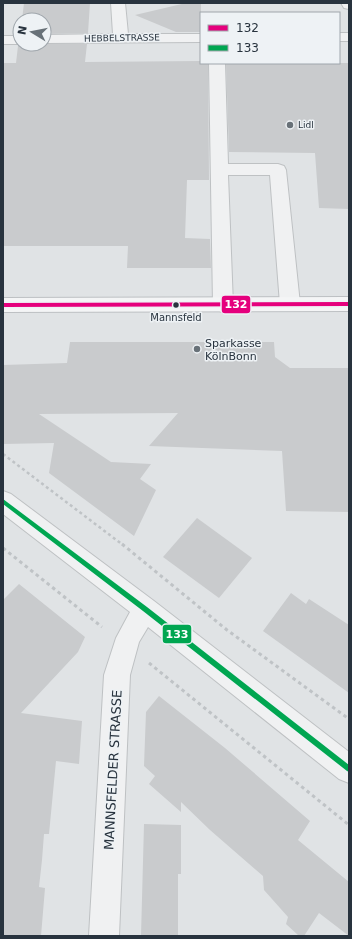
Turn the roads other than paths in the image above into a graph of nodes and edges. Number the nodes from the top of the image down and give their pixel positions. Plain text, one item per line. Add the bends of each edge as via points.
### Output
1 (118, 3) edge
2 (121, 38) junction
3 (200, 38) edge
4 (52, 39) edge
5 (217, 64) edge
6 (220, 169) junction
7 (290, 304) junction
8 (349, 304) edge
9 (223, 305) junction
10 (3, 306) edge
11 (3, 501) edge
12 (145, 609) junction
13 (349, 769) edge
14 (104, 936) edge

1 - 2 street
2 - 3 street, HEBBELSTRASSE
2 - 4 street, HEBBELSTRASSE
5 - 6 street
6 - 7 street via 278,170
6 - 9 street
7 - 8 main road
7 - 9 main road
9 - 10 main road
11 - 12 street
12 - 13 street
12 - 14 street, MANNSFELDER STRASSE via 128,638 117,676

